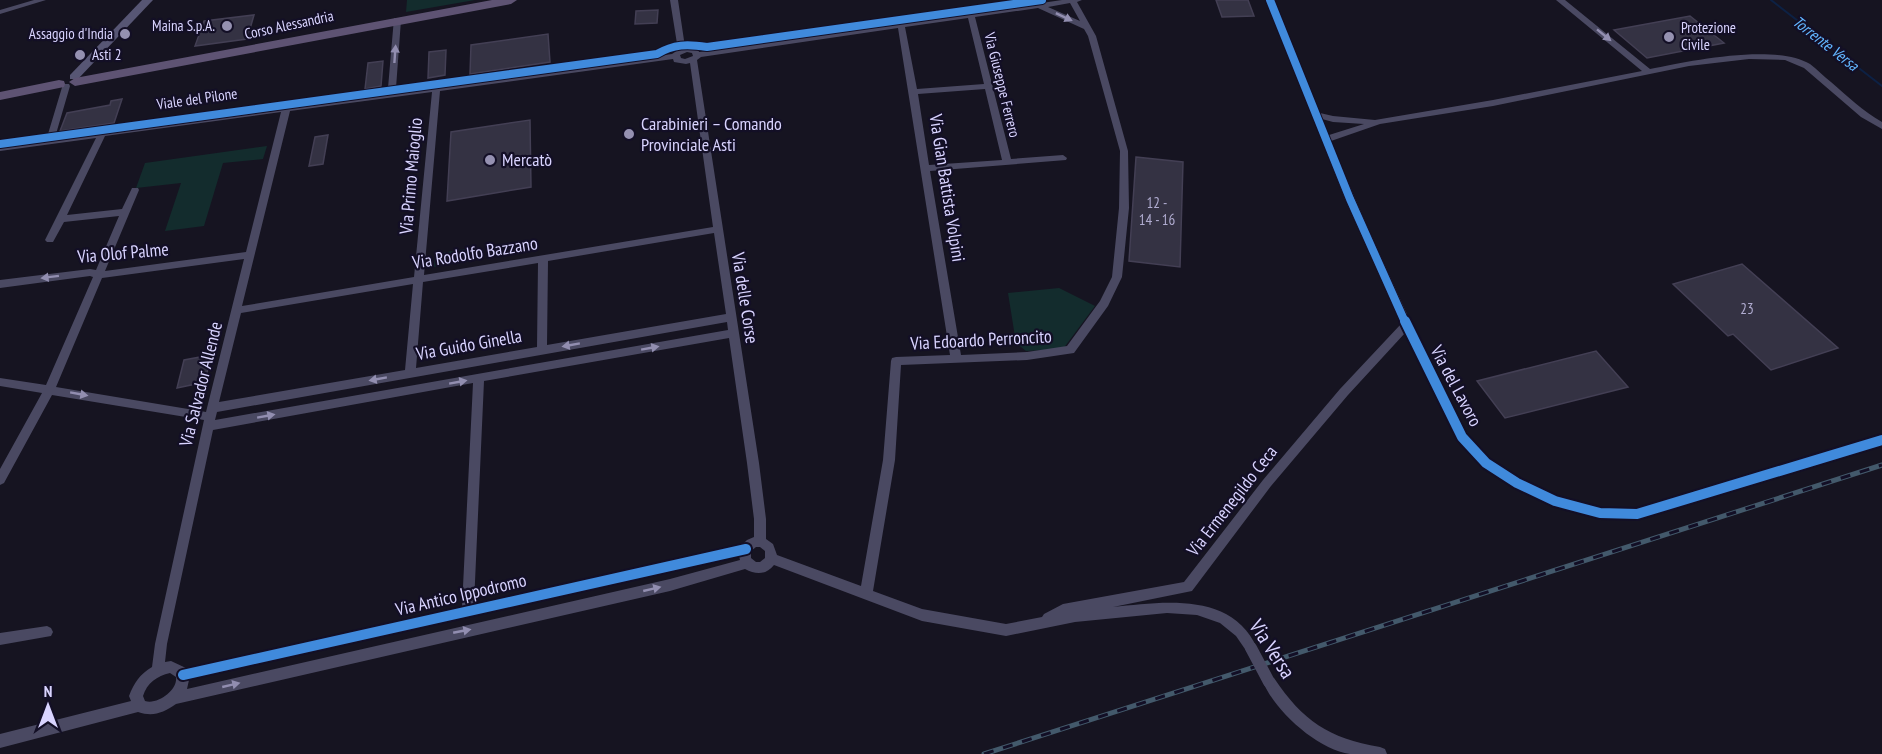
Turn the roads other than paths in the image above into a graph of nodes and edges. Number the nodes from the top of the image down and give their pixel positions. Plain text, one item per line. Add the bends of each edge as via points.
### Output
1 (42, 0) edge
2 (511, 0) edge
3 (674, 0) edge
4 (1078, 0) edge
5 (1270, 0) edge
6 (1560, 0) edge
7 (145, 1) edge
8 (1072, 1) edge
9 (1040, 6) junction
10 (0, 12) edge
11 (971, 15) junction
12 (397, 20) junction
13 (901, 24) junction
14 (1089, 28) junction
15 (679, 53) junction
16 (695, 57) junction
17 (1647, 71) junction
18 (68, 82) junction
19 (988, 86) junction
20 (436, 89) junction
21 (392, 91) junction
22 (915, 92) junction
23 (0, 96) edge
24 (286, 109) junction
25 (1317, 115) junction
26 (1378, 122) junction
27 (1882, 126) edge
28 (52, 134) junction
29 (102, 134) junction
30 (1327, 139) junction
31 (0, 141) edge
32 (0, 148) edge
33 (1063, 158) dead end
34 (1007, 162) junction
35 (925, 168) junction
36 (135, 190) dead end
37 (127, 212) junction
38 (60, 219) junction
39 (718, 229) junction
40 (50, 240) dead end
41 (250, 255) junction
42 (543, 258) junction
43 (99, 275) junction
44 (418, 279) junction
45 (0, 284) edge
46 (238, 310) junction
47 (732, 317) junction
48 (1407, 325) junction
49 (734, 333) junction
50 (542, 350) junction
51 (956, 358) junction
52 (410, 373) junction
53 (479, 378) junction
54 (0, 382) edge
55 (50, 389) junction
56 (210, 417) junction
57 (1882, 440) edge
58 (0, 480) edge
59 (760, 542) junction
60 (746, 549) junction
61 (771, 558) junction
62 (747, 563) junction
63 (554, 592) junction
64 (866, 594) junction
65 (468, 610) junction
66 (556, 611) junction
67 (437, 617) junction
68 (1043, 622) junction
69 (47, 632) dead end
70 (437, 637) junction
71 (0, 639) edge
72 (158, 670) junction
73 (183, 675) junction
74 (174, 698) junction
75 (140, 705) junction
76 (0, 741) edge
77 (1380, 754) edge

1 - 10 street
2 - 12 main road, Corso Alessandria
3 - 15 street
4 - 8 street, Viale del Pilone
5 - 25 street, Via del Lavoro
6 -> 17 street
7 - 18 street
8 - 9 street, Viale del Pilone
8 - 14 street, Via Edoardo Perroncito
9 - 11 street, Viale del Pilone
9 -> 14 street
11 - 13 street, Viale del Pilone
11 - 19 street, Via Giuseppe Ferrero
12 - 18 main road, Corso Alessandria
21 -> 12 street
13 - 16 street, Viale del Pilone
13 - 22 street, Via Gian Battista Volpini
14 - 51 street, Via Edoardo Perroncito via 1124,151 1124,208 1117,278 1070,350
15 - 16 street, Viale del Pilone via 693,50
15 - 16 street, Viale del Pilone via 677,60 683,62
15 - 20 street, Viale del Pilone
16 - 39 street, Via delle Corse
17 - 26 street
17 - 27 street via 1749,57 1786,57 1807,66
18 - 23 main road, Corso Alessandria
18 - 28 street
19 - 22 street
19 - 34 street, Via Giuseppe Ferrero
20 - 21 street, Viale del Pilone
20 - 44 street, Via Primo Maioglio
21 - 24 street, Viale del Pilone
21 - 28 street, Viale del Pilone
22 - 35 street, Via Gian Battista Volpini
24 - 29 street, Viale del Pilone
24 - 41 street, Via Salvador Allende
25 - 26 street
25 - 30 street, Via del Lavoro
26 - 30 street
28 - 31 street, Viale del Pilone
29 - 32 street, Viale del Pilone
29 - 38 street
30 - 48 street, Via del Lavoro
33 - 34 street
34 - 35 street
35 - 51 street, Via Gian Battista Volpini
36 - 37 street
37 - 38 street
37 - 43 street
38 - 40 street
39 - 42 street, Via Rodolfo Bazzano
39 - 47 street, Via delle Corse
41 - 43 street, Via Olof Palme
41 - 46 street, Via Salvador Allende
42 - 44 street, Via Rodolfo Bazzano
42 - 50 street
43 -> 45 street, Via Olof Palme via 90,272
43 - 55 street
44 - 46 street, Via Rodolfo Bazzano
44 - 52 street, Via Primo Maioglio
46 - 56 street, Via Salvador Allende
47 - 49 street, Via delle Corse
47 -> 50 street, Via Guido Ginella
48 - 57 street, Via del Lavoro via 1445,408 1462,437 1486,463 1555,501 1600,513 1637,514
48 - 68 street, Via Ermenegildo Ceca via 1267,483 1188,587 1063,610
53 -> 49 street, Via Guido Ginella
49 - 59 street, Via delle Corse
50 - 52 street, Via Guido Ginella
51 - 64 street, Via Edoardo Perroncito via 896,361 889,460
52 -> 56 street, Via Guido Ginella
56 -> 53 street, Via Guido Ginella
53 - 65 street, Via Guido Ginella
54 - 55 street
55 -> 56 street
55 - 58 street
56 - 72 street, Via Salvador Allende
59 - 60 street
59 - 61 street via 770,547
60 - 62 street
60 - 63 street, Via Antico Ippodromo
61 - 62 street via 760,567
61 - 64 street
66 -> 62 street, Via Antico Ippodromo
63 - 65 street, Via Antico Ippodromo
63 - 66 street, Via Antico Ippodromo
64 - 68 street via 921,615 1005,630
65 - 67 street, Via Antico Ippodromo
70 -> 66 street, Via Antico Ippodromo
67 - 70 street, Via Antico Ippodromo
67 - 73 street, Via Antico Ippodromo
68 - 77 street, Via Versa, bridge via 1184,606 1197,609 1224,620 1240,632 1282,702 1311,730 1353,750
69 - 71 street
74 -> 70 street, Via Antico Ippodromo
72 - 73 street via 171,667
72 - 75 street via 141,684 136,696
73 - 74 street via 182,686
74 - 75 street via 152,709
75 - 76 street

